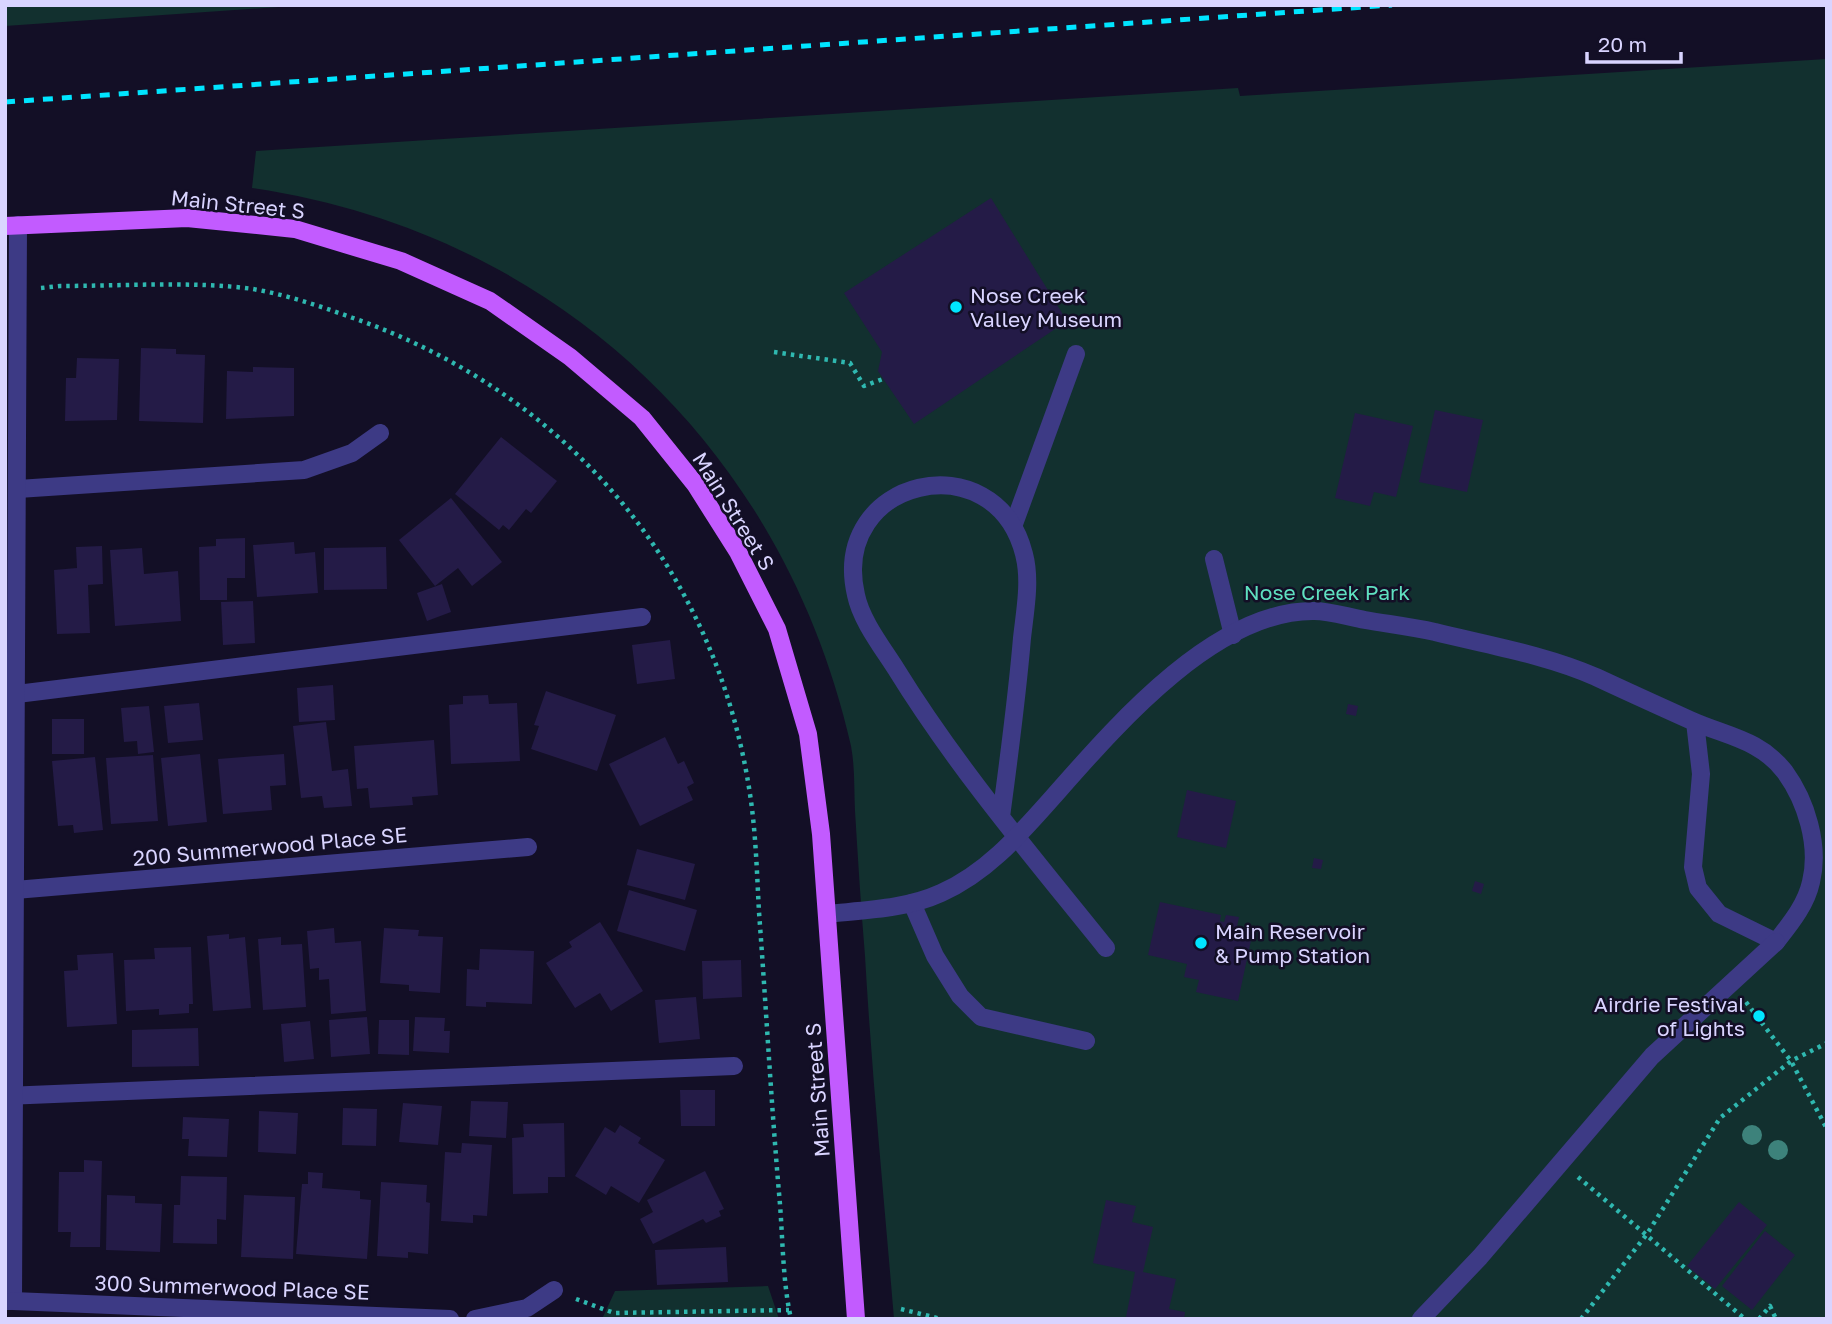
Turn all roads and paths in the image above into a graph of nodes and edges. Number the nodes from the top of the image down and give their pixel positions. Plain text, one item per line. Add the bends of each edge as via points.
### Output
1 (12, 225) edge
2 (60, 286) dead end
3 (774, 352) dead end
4 (1076, 354) dead end
5 (883, 379) dead end
6 (380, 433) dead end
7 (18, 489) junction
8 (1014, 524) junction
9 (1214, 559) dead end
10 (642, 617) dead end
11 (1233, 635) junction
12 (17, 694) junction
13 (1695, 722) junction
14 (1001, 817) junction
15 (1017, 838) junction
16 (527, 847) dead end
17 (15, 890) junction
18 (912, 903) junction
19 (827, 914) junction
20 (1776, 942) junction
21 (1106, 948) dead end
22 (1733, 985) junction
23 (1086, 1041) dead end
24 (1827, 1044) edge
25 (1791, 1060) junction
26 (734, 1066) dead end
27 (10, 1096) edge
28 (1827, 1129) edge
29 (1562, 1163) junction
30 (1647, 1234) junction
31 (554, 1290) joint
32 (9, 1301) edge
33 (901, 1309) dead end
34 (789, 1310) junction
35 (614, 1313) junction
36 (450, 1319) edge
37 (475, 1319) edge
38 (610, 1319) edge
39 (791, 1319) edge
40 (856, 1319) edge
41 (941, 1319) edge
42 (1421, 1319) edge
43 (1581, 1319) edge
44 (1745, 1319) edge
45 (1759, 1319) edge
46 (1776, 1319) edge

1 - 7 street
1 - 19 main road, Main Street S via 187,218 295,229 401,261 490,302 580,366 642,418 695,484 738,552 777,629 807,734
2 - 34 path via 251,289 308,302 390,331 467,369 530,411 592,466 645,531 696,616 727,691 744,760 756,844
3 - 5 path via 850,363 864,386
4 - 8 street
6 - 7 street via 352,453 304,470
7 - 12 street
8 - 14 street via 1025,555 1027,587
8 - 14 street via 990,500 954,485 918,485 891,497 870,516 852,567 856,597 874,633 934,731
9 - 11 street
10 - 12 street
11 - 13 street via 1267,618 1314,611 1412,627 1580,670
11 - 15 street via 1180,668 1123,716
12 - 17 street
13 - 20 street via 1701,774 1693,867 1698,888 1719,914
13 - 20 street via 1739,736 1764,750 1796,787 1803,803 1811,831 1811,882 1794,919
14 - 15 street
15 - 18 street via 987,865 943,892
15 - 21 street
16 - 17 street, 200 Summerwood Place SE
17 - 27 street
18 - 19 street
18 - 23 street via 960,996 981,1017
19 - 40 main road, Main Street S
20 - 22 street
22 - 25 path
22 - 29 street via 1652,1056
24 - 25 path
25 - 28 path
25 - 30 path via 1720,1118
26 - 27 street
27 - 32 street
29 - 30 path
29 - 42 street
30 - 43 path
30 - 44 path
31 - 35 path
31 - 37 street via 527,1308
32 - 36 street, 300 Summerwood Place SE
33 - 41 path
34 - 35 path
34 - 39 path
35 - 38 path
45 - 46 path via 1770,1306

